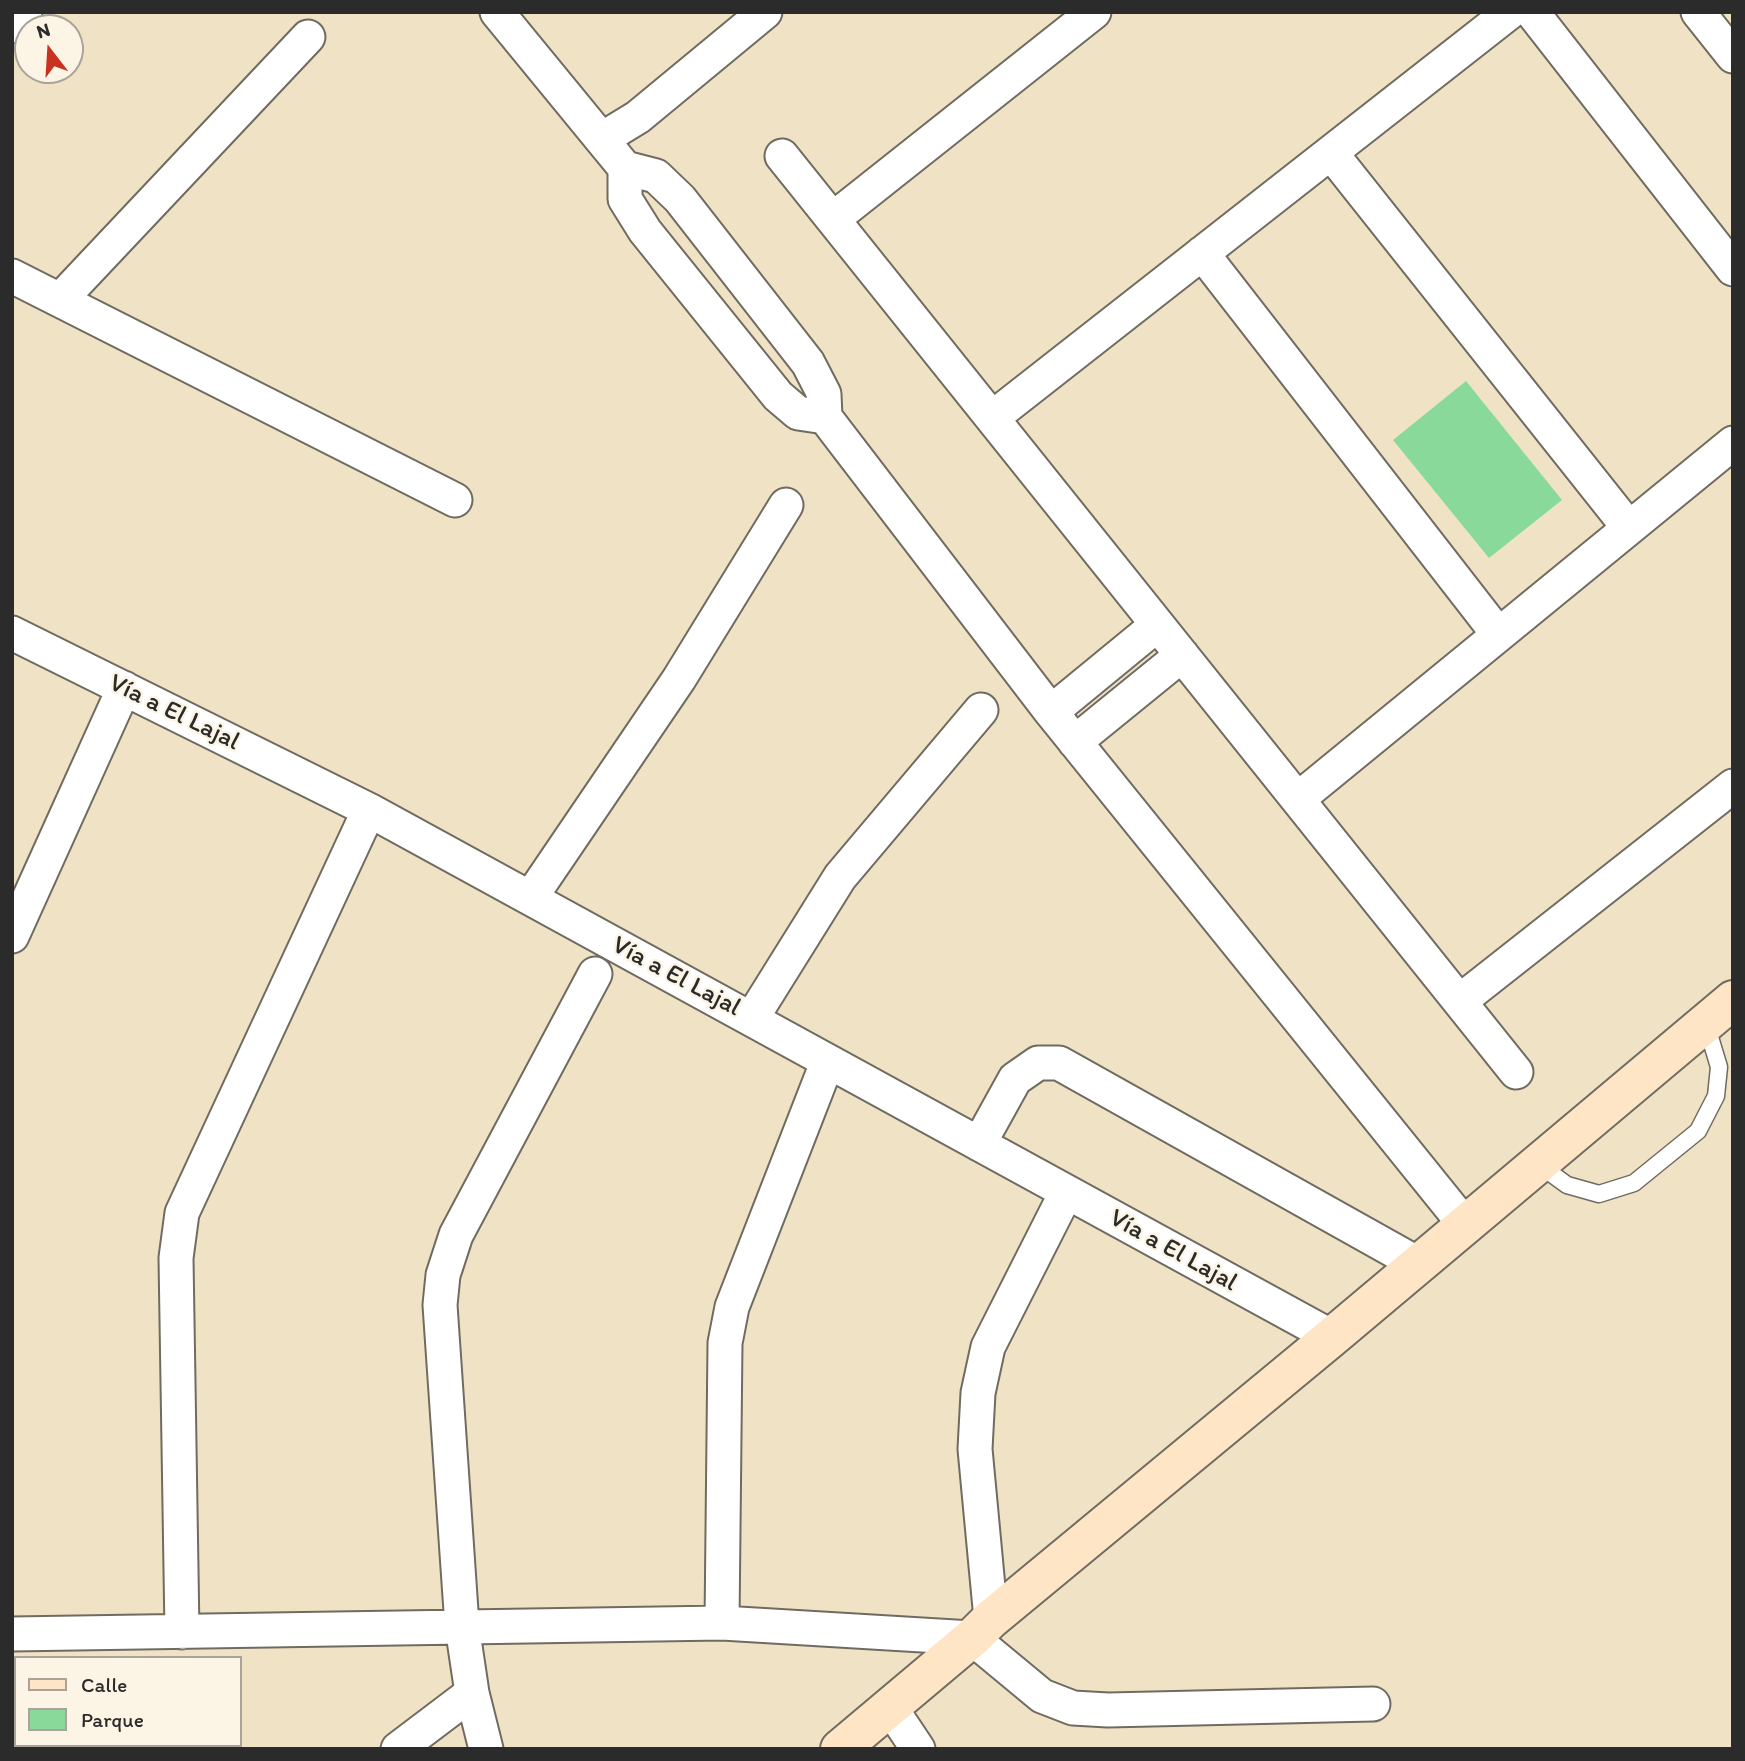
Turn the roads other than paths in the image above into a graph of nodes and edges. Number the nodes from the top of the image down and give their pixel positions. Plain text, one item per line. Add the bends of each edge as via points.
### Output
1 (25, 12) edge
2 (497, 12) edge
3 (765, 12) edge
4 (1094, 12) edge
5 (1510, 12) edge
6 (1532, 12) edge
7 (1698, 12) edge
8 (12, 26) edge
9 (308, 37) dead end
10 (1733, 56) edge
11 (602, 139) junction
12 (1331, 153) junction
13 (782, 156) dead end
14 (625, 167) junction
15 (833, 219) junction
16 (1202, 253) junction
17 (1733, 269) edge
18 (12, 276) edge
19 (61, 300) junction
20 (825, 417) junction
21 (992, 418) junction
22 (1733, 443) edge
23 (455, 500) dead end
24 (786, 505) dead end
25 (1629, 528) junction
26 (1157, 625) junction
27 (12, 633) edge
28 (1498, 634) junction
29 (1182, 655) junction
30 (124, 688) junction
31 (981, 710) dead end
32 (1051, 712) junction
33 (1075, 742) junction
34 (1733, 786) edge
35 (1298, 799) junction
36 (369, 810) junction
37 (531, 897) junction
38 (12, 936) edge
39 (595, 974) dead end
40 (1460, 1001) junction
41 (1719, 1011) edge
42 (752, 1018) junction
43 (827, 1063) junction
44 (1516, 1072) dead end
45 (979, 1144) junction
46 (1538, 1164) junction
47 (1066, 1193) junction
48 (1465, 1225) junction
49 (1418, 1264) junction
50 (1332, 1337) junction
51 (722, 1623) junction
52 (462, 1626) junction
53 (981, 1628) junction
54 (182, 1632) junction
55 (12, 1634) edge
56 (472, 1693) junction
57 (1373, 1704) dead end
58 (890, 1707) junction
59 (398, 1749) edge
60 (486, 1749) edge
61 (841, 1749) edge
62 (918, 1749) edge

1 - 8 street
2 - 11 street
3 - 11 street via 638,117
4 - 15 street
5 - 12 street
6 - 17 street
7 - 10 street
9 - 19 street
11 - 14 street
12 - 16 street
12 - 25 street
13 - 15 street
14 - 20 street via 656,176 680,199 808,363 824,394
14 - 20 street via 625,199 653,241 778,396 798,413
15 - 21 street
16 - 21 street
16 - 28 street
18 - 19 street
19 - 23 street
20 - 32 street
21 - 26 street
22 - 25 street
24 - 37 street via 679,679
25 - 28 street
26 - 29 street
26 - 32 street
27 - 30 street, Vía a El Lajal
28 - 35 street
29 - 33 street
29 - 35 street
30 - 36 street, Vía a El Lajal
30 - 38 street
31 - 42 street via 840,877
32 - 33 street
33 - 48 street
34 - 40 street
35 - 40 street
36 - 37 street, Vía a El Lajal
36 - 54 street via 183,1213 176,1258
37 - 42 street, Vía a El Lajal
39 - 52 street via 456,1236 443,1275 440,1305
40 - 44 street
41 - 46 street
41 - 46 lane via 1716,1096 1698,1131 1634,1183 1599,1194 1567,1185
42 - 43 street, Vía a El Lajal
43 - 45 street, Vía a El Lajal
43 - 51 street via 732,1307 725,1343
45 - 47 street, Vía a El Lajal
45 - 49 street via 1015,1079 1038,1063 1059,1063
46 - 48 street
47 - 50 street, Vía a El Lajal
47 - 53 street via 988,1347 978,1393 975,1449
48 - 49 street
49 - 50 street
50 - 53 street
51 - 52 street
51 - 53 street
52 - 54 street
52 - 56 street
53 - 57 street via 1042,1696 1073,1709
53 - 58 street
54 - 55 street
56 - 59 street
56 - 60 street
58 - 61 street
58 - 62 street

